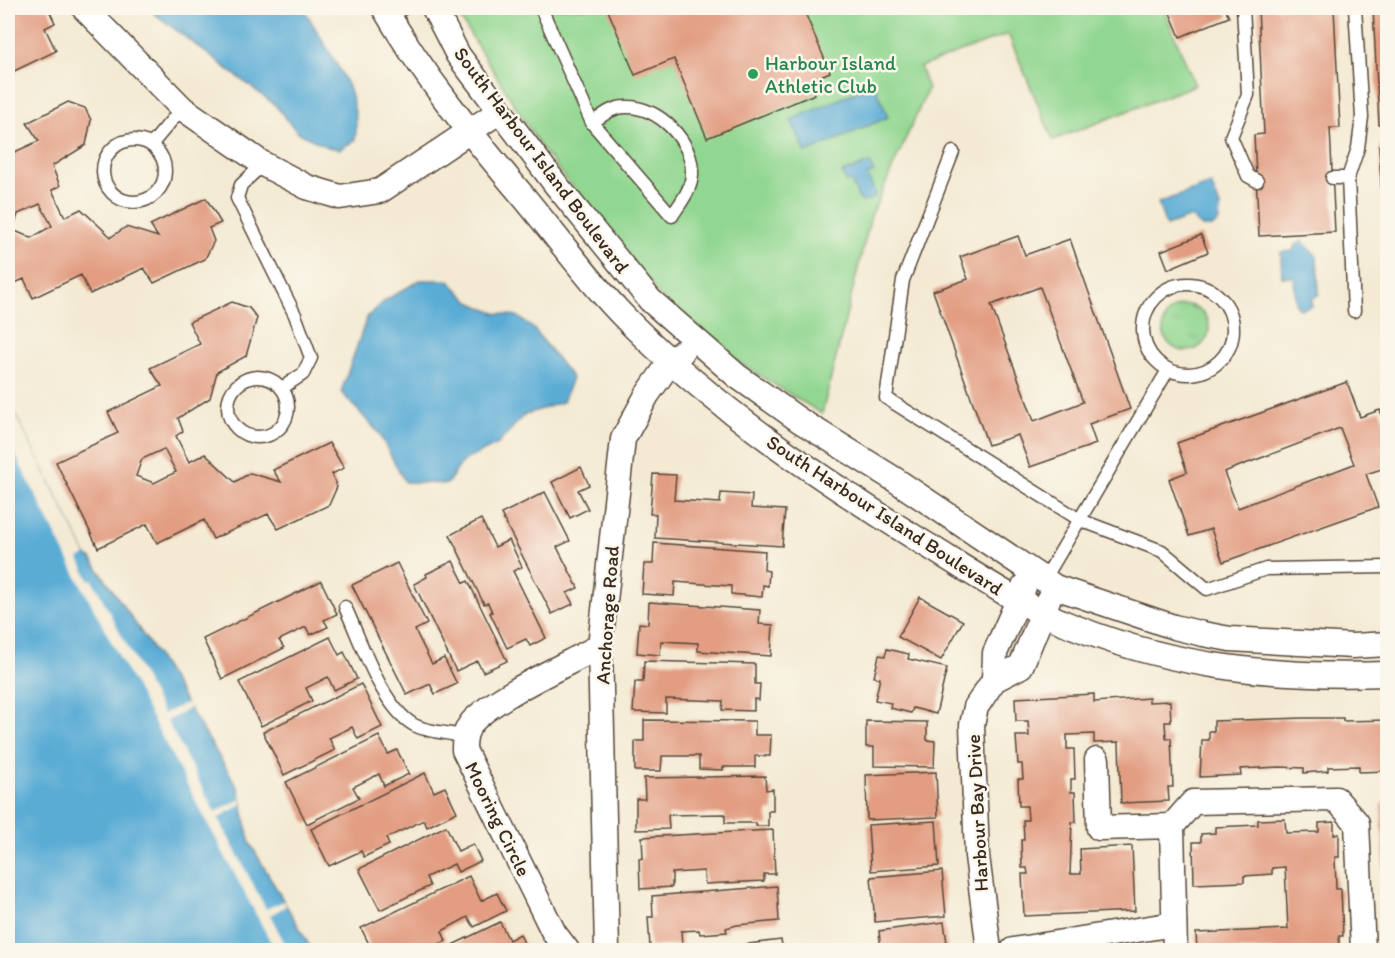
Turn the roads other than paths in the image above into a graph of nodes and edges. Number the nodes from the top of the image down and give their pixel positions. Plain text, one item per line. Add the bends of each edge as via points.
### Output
1 (84, 8) edge
2 (434, 8) edge
3 (541, 8) edge
4 (1243, 8) edge
5 (1355, 8) edge
6 (393, 10) edge
7 (182, 108) junction
8 (500, 111) junction
9 (592, 123) junction
10 (470, 133) junction
11 (151, 145) junction
12 (952, 152) dead end
13 (263, 164) junction
14 (1332, 178) dead end
15 (1348, 178) junction
16 (1257, 181) dead end
17 (1354, 311) dead end
18 (696, 340) junction
19 (671, 361) junction
20 (1168, 370) junction
21 (282, 388) junction
22 (1080, 519) junction
23 (1388, 567) edge
24 (1044, 580) junction
25 (1016, 600) junction
26 (345, 607) dead end
27 (1042, 613) junction
28 (1388, 644) edge
29 (600, 646) junction
30 (1388, 674) edge
31 (994, 680) junction
32 (464, 736) junction
33 (1097, 760) dead end
34 (1172, 826) junction
35 (1174, 924) junction
36 (567, 951) edge
37 (607, 951) edge
38 (989, 951) edge
39 (1013, 951) edge
40 (1175, 951) edge
41 (1363, 951) edge

1 - 7 street
2 - 8 street, South Harbour Island Boulevard via 458,55
3 - 9 lane
4 - 16 lane via 1248,95 1231,137 1248,176
5 - 15 lane via 1362,117
6 - 10 street, South Harbour Island Boulevard
7 - 11 lane
7 - 13 street
8 - 10 street
8 - 18 street, South Harbour Island Boulevard via 650,300
9 - 9 lane via 614,148 672,216 692,177 692,161 685,144 661,118 641,110 625,107 609,111
10 - 13 street via 380,191 340,197 307,188
10 - 19 street, South Harbour Island Boulevard via 627,321
11 - 11 lane via 131,141 113,149 104,166 107,186 114,194 132,202 152,197 159,190 164,180 164,160
12 - 22 lane via 903,280 886,398
13 - 21 lane via 241,185 237,198 295,315 311,358 303,374
14 - 15 lane
15 - 17 lane
18 - 19 street, Anchorage Road
18 - 24 street, South Harbour Island Boulevard via 737,376 799,420
19 - 25 street, South Harbour Island Boulevard via 774,443 879,515
19 - 29 street, Anchorage Road via 623,439
20 - 20 lane via 1196,374 1210,369 1229,348 1233,334 1228,307 1219,295 1205,287 1190,283 1174,285 1149,304 1142,334 1156,362
20 - 22 lane
21 - 21 lane via 264,377 244,380 230,395 227,405 233,425 258,437 276,431 287,415
22 - 23 lane via 1162,551 1207,589 1266,569
22 - 24 lane
24 - 25 street, Harbour Bay Drive
24 - 27 street, Harbour Bay Drive
24 - 28 street, South Harbour Island Boulevard via 1203,634 1341,645
25 - 27 street, South Harbour Island Boulevard
25 - 31 street, Harbour Bay Drive via 995,653
26 - 32 lane via 397,711 416,726
27 - 30 street, South Harbour Island Boulevard via 1128,645 1225,669 1317,677
27 - 31 street, Harbour Bay Drive via 1021,666
29 - 32 street, Mooring Circle via 491,706 472,722
29 - 37 street, Anchorage Road
31 - 38 street, Harbour Bay Drive via 976,707 971,742 977,856
32 - 36 street, Mooring Circle via 464,750 554,933
33 - 34 street via 1099,828
34 - 35 street
34 - 41 street via 1193,802 1336,799 1357,823
35 - 39 street
35 - 40 street

